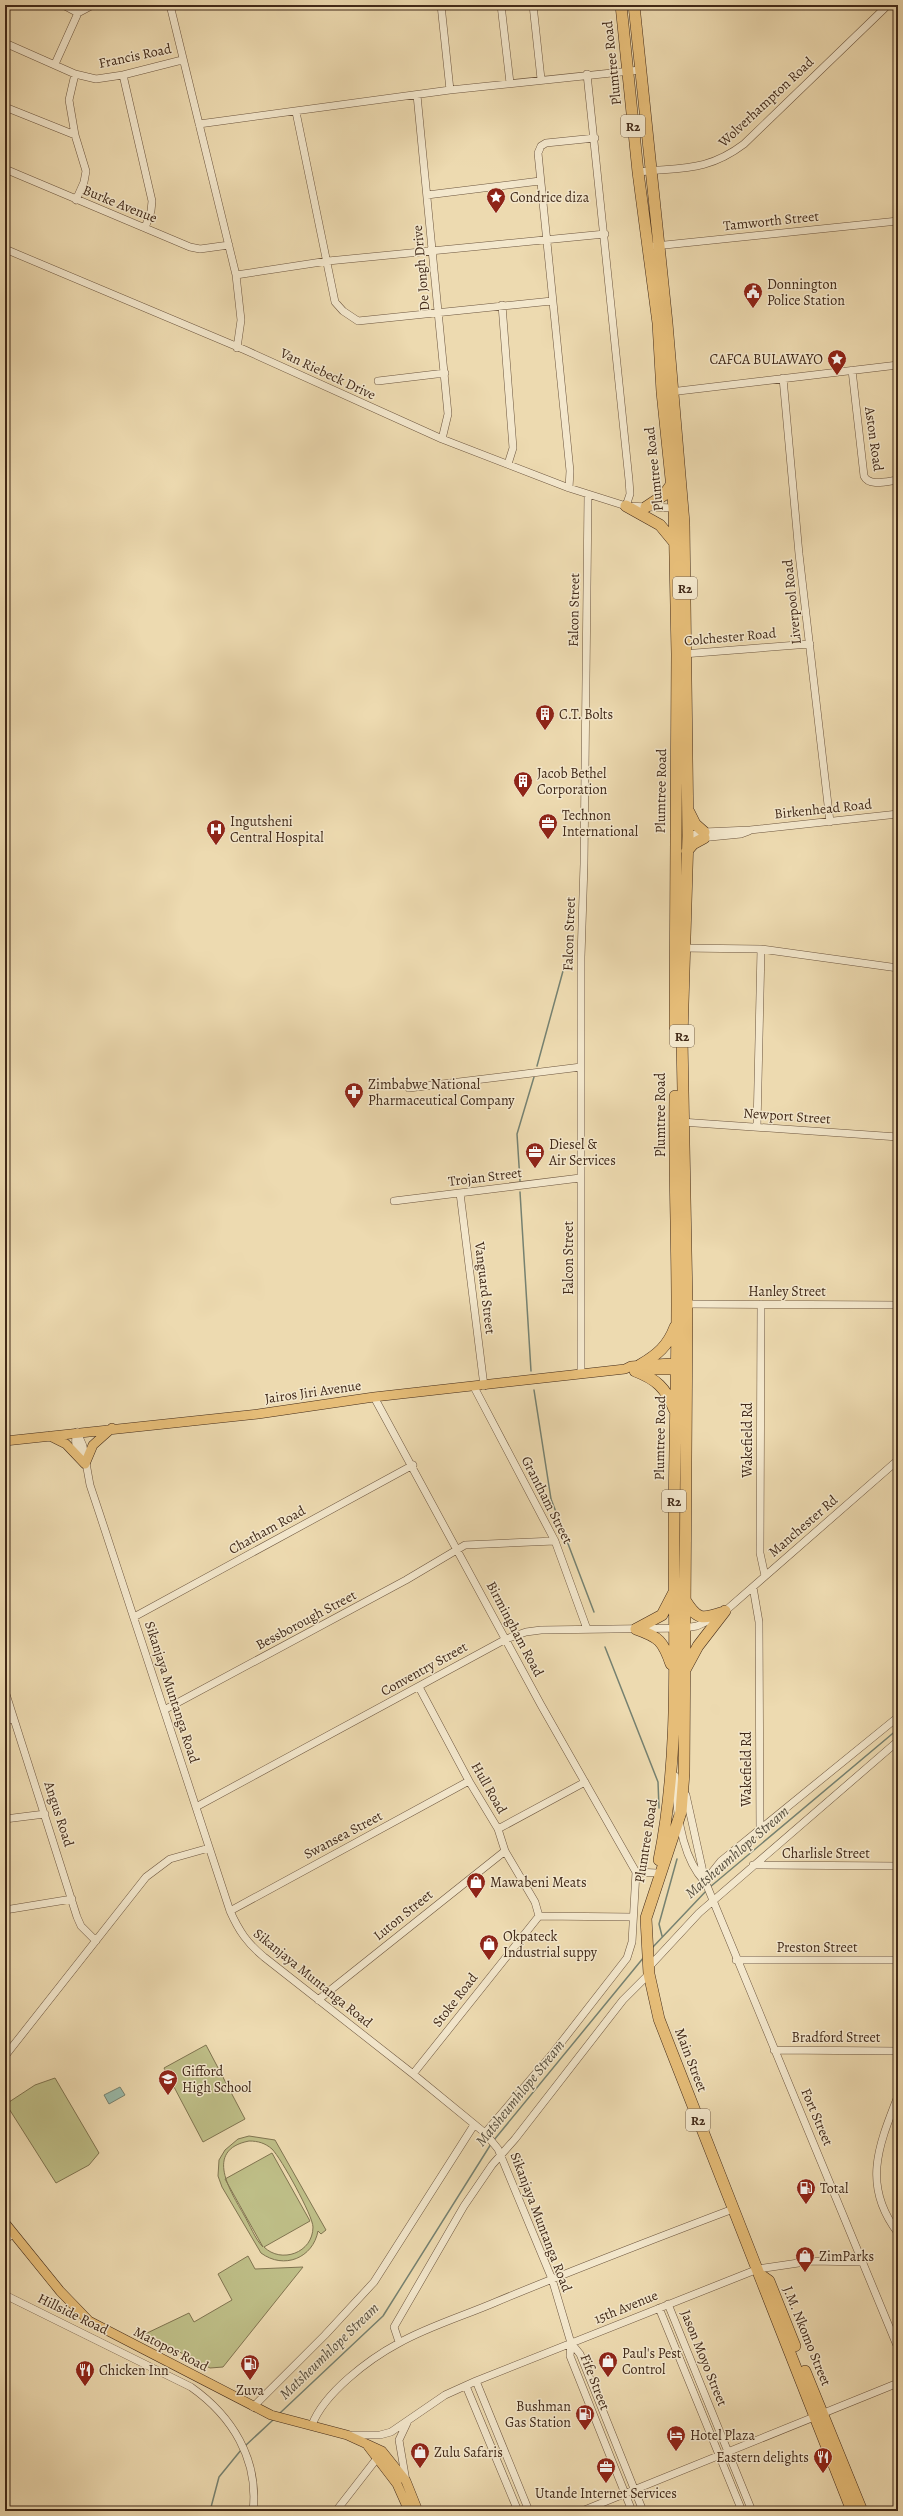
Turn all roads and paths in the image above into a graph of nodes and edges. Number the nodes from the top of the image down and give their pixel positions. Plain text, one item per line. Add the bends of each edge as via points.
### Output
1 (63, 5) edge
2 (93, 5) edge
3 (170, 5) edge
4 (441, 5) edge
5 (501, 5) edge
6 (533, 5) edge
7 (622, 5) edge
8 (634, 5) edge
9 (888, 5) edge
10 (78, 13) junction
11 (5, 43) edge
12 (182, 60) junction
13 (55, 64) junction
14 (640, 70) junction
15 (628, 71) junction
16 (75, 74) junction
17 (587, 74) junction
18 (123, 75) junction
19 (541, 79) junction
20 (510, 83) junction
21 (450, 90) junction
22 (417, 95) junction
23 (5, 107) edge
24 (296, 112) junction
25 (199, 124) junction
26 (75, 135) junction
27 (595, 138) junction
28 (5, 169) edge
29 (650, 171) junction
30 (638, 172) junction
31 (540, 181) junction
32 (427, 195) junction
33 (76, 200) junction
34 (898, 221) edge
35 (144, 228) junction
36 (605, 234) junction
37 (546, 242) junction
38 (659, 245) junction
39 (229, 246) junction
40 (647, 246) junction
41 (5, 249) edge
42 (432, 252) junction
43 (328, 261) junction
44 (236, 275) junction
45 (552, 300) junction
46 (502, 305) junction
47 (438, 311) junction
48 (237, 348) junction
49 (898, 365) edge
50 (852, 370) junction
51 (445, 373) junction
52 (783, 378) junction
53 (378, 381) dead end
54 (668, 392) junction
55 (442, 439) junction
56 (508, 464) junction
57 (898, 480) edge
58 (671, 485) junction
59 (682, 487) junction
60 (569, 488) junction
61 (588, 495) junction
62 (626, 506) junction
63 (646, 507) junction
64 (674, 508) junction
65 (684, 523) junction
66 (674, 543) junction
67 (810, 644) junction
68 (682, 654) junction
69 (688, 810) junction
70 (898, 814) edge
71 (676, 821) junction
72 (830, 822) junction
73 (704, 835) junction
74 (688, 836) junction
75 (687, 851) junction
76 (675, 854) junction
77 (681, 948) junction
78 (762, 949) junction
79 (898, 968) edge
80 (581, 1067) junction
81 (409, 1088) dead end
82 (678, 1122) junction
83 (757, 1127) junction
84 (898, 1137) edge
85 (580, 1178) junction
86 (460, 1193) junction
87 (394, 1201) dead end
88 (682, 1304) junction
89 (761, 1304) junction
90 (898, 1305) edge
91 (677, 1323) junction
92 (687, 1351) junction
93 (677, 1367) junction
94 (633, 1368) junction
95 (582, 1374) junction
96 (686, 1382) junction
97 (479, 1387) junction
98 (374, 1397) junction
99 (676, 1413) junction
100 (113, 1428) junction
101 (77, 1432) junction
102 (49, 1435) junction
103 (5, 1441) edge
104 (898, 1460) edge
105 (85, 1464) junction
106 (413, 1465) junction
107 (555, 1541) junction
108 (457, 1549) junction
109 (765, 1576) junction
110 (753, 1587) junction
111 (675, 1590) junction
112 (685, 1600) junction
113 (725, 1611) junction
114 (134, 1618) junction
115 (680, 1628) junction
116 (587, 1629) junction
117 (636, 1629) junction
118 (506, 1639) junction
119 (678, 1672) junction
120 (419, 1687) junction
121 (5, 1691) edge
122 (164, 1710) junction
123 (898, 1717) edge
124 (13, 1718) junction
125 (5, 1722) edge
126 (898, 1741) edge
127 (672, 1755) junction
128 (684, 1772) junction
129 (469, 1781) junction
130 (585, 1782) junction
131 (196, 1807) junction
132 (45, 1814) junction
133 (5, 1820) edge
134 (678, 1820) junction
135 (498, 1829) junction
136 (760, 1832) junction
137 (209, 1848) junction
138 (505, 1851) junction
139 (753, 1865) junction
140 (898, 1866) edge
141 (636, 1872) junction
142 (657, 1873) junction
143 (705, 1883) junction
144 (653, 1892) junction
145 (72, 1899) junction
146 (712, 1899) junction
147 (5, 1910) edge
148 (230, 1911) junction
149 (539, 1916) junction
150 (633, 1917) junction
151 (96, 1941) junction
152 (736, 1960) junction
153 (898, 1960) edge
154 (648, 1967) junction
155 (318, 2000) junction
156 (774, 2050) junction
157 (898, 2051) edge
158 (5, 2056) edge
159 (413, 2074) junction
160 (898, 2096) edge
161 (896, 2107) edge
162 (474, 2125) junction
163 (487, 2135) junction
164 (500, 2151) junction
165 (733, 2209) junction
166 (5, 2223) edge
167 (898, 2233) edge
168 (14, 2234) junction
169 (5, 2239) edge
170 (863, 2262) junction
171 (760, 2272) junction
172 (552, 2279) junction
173 (5, 2295) edge
174 (668, 2304) junction
175 (659, 2308) junction
176 (399, 2342) junction
177 (571, 2343) junction
178 (898, 2348) edge
179 (476, 2381) junction
180 (898, 2383) edge
181 (466, 2386) junction
182 (253, 2407) junction
183 (819, 2415) junction
184 (411, 2418) junction
185 (312, 2425) junction
186 (347, 2435) junction
187 (363, 2441) junction
188 (728, 2452) junction
189 (719, 2456) junction
190 (378, 2457) junction
191 (406, 2481) junction
192 (635, 2490) junction
193 (625, 2494) junction
194 (253, 2511) edge
195 (336, 2511) edge
196 (409, 2511) edge
197 (418, 2511) edge
198 (518, 2511) edge
199 (529, 2511) edge
200 (582, 2511) edge
201 (632, 2511) edge
202 (644, 2511) edge
203 (742, 2511) edge
204 (752, 2511) edge
205 (852, 2511) edge
206 (862, 2511) edge

1 - 10 street
2 - 10 street
3 - 12 street
4 - 21 street
5 - 20 street
6 - 19 street
7 - 15 highway, Plumtree Road / R2
8 - 14 highway, Plumtree Road / R2
9 - 29 street, Wolverhampton Road via 744,144 727,157 703,166
10 - 13 street
11 - 13 street, Francis Road
12 - 18 street, Francis Road
12 - 25 street
13 - 16 street, Francis Road
14 - 15 street
14 - 29 highway, Plumtree Road / R2
15 - 17 street
15 - 30 highway, Plumtree Road / R2
16 - 18 street, Francis Road via 96,79
16 - 26 street via 69,100
17 - 19 street
17 - 27 street
18 - 35 street via 152,201 151,212
19 - 20 street
20 - 21 street
21 - 22 street
22 - 24 street
22 - 32 street, De Jongh Drive
23 - 26 street
24 - 25 street
24 - 43 street
25 - 39 street
26 - 33 street via 86,171
27 - 31 street via 543,144 538,153
27 - 36 street
28 - 33 street, Burke Avenue
29 - 30 street, Wolverhampton Road
29 - 38 highway, Plumtree Road / R2
30 - 40 highway, Plumtree Road / R2
31 - 32 street
31 - 37 street
32 - 42 street, De Jongh Drive
33 - 35 street, Burke Avenue
34 - 38 street, Tamworth Street
35 - 39 street, Burke Avenue via 190,247 200,249
36 - 37 street
36 - 62 street via 629,480 630,494
37 - 42 street
37 - 45 street
38 - 40 street, Tamworth Street
38 - 54 highway, Plumtree Road / R2
39 - 44 street
40 - 54 highway, Plumtree Road / R2
41 - 48 street, Van Riebeck Drive
42 - 43 street
42 - 47 street, De Jongh Drive
43 - 44 street
43 - 47 street via 335,302 350,318 358,321
44 - 48 street via 241,320
45 - 46 street
45 - 60 street via 570,471
46 - 47 street
46 - 56 street via 513,448
47 - 51 street, De Jongh Drive
48 - 55 street, Van Riebeck Drive
49 - 50 street
50 - 52 street
50 - 57 street, Aston Road via 864,476 874,483
51 - 53 street
51 - 55 street, De Jongh Drive via 448,414
52 - 54 street
52 - 67 street, Liverpool Road
54 - 58 highway, Plumtree Road / R2
54 - 59 highway, Plumtree Road / R2
55 - 56 street, Van Riebeck Drive
56 - 60 street, Van Riebeck Drive
58 - 63 highway via 664,495
58 - 64 highway, Plumtree Road / R2
59 - 64 highway
59 - 65 highway, Plumtree Road / R2
60 - 61 street, Van Riebeck Drive
61 - 62 street, Van Riebeck Drive
61 - 80 street, Falcon Street
62 - 63 street, Van Riebeck Drive
62 - 66 highway via 660,524
63 - 64 street, Van Riebeck Drive
64 - 65 highway
64 - 66 highway, Plumtree Road / R2
65 - 68 highway, Plumtree Road / R2
66 - 68 highway, Plumtree Road / R2
67 - 68 street, Colchester Road
67 - 72 street, Liverpool Road
68 - 69 highway, Plumtree Road / R2
68 - 71 highway, Plumtree Road / R2
69 - 73 highway
69 - 74 highway, Plumtree Road / R2
70 - 72 street, Birkenhead Road
71 - 74 highway via 682,832
71 - 76 highway, Plumtree Road / R2
72 - 73 street, Birkenhead Road via 750,830 742,834
73 - 74 street, Birkenhead Road
73 - 75 highway
74 - 75 highway, Plumtree Road / R2
74 - 76 highway
75 - 77 highway, Plumtree Road / R2
76 - 77 highway, Plumtree Road / R2
77 - 78 street
77 - 82 highway, Plumtree Road / R2
78 - 79 street
78 - 83 street
80 - 81 street
80 - 85 street, Falcon Street
82 - 83 street, Newport Street
82 - 88 highway, Plumtree Road / R2
83 - 84 street, Newport Street
85 - 86 street, Trojan Street
85 - 95 street, Falcon Street
86 - 87 street, Trojan Street
86 - 97 street, Vanguard Street
88 - 89 street, Hanley Street
88 - 91 highway, Plumtree Road / R2
88 - 92 highway, Plumtree Road / R2
89 - 90 street, Hanley Street
89 - 109 street, Wakefield Rd via 760,1553
91 - 93 highway, Plumtree Road / R2
91 - 94 highway via 671,1339 661,1352
92 - 93 highway
92 - 96 highway, Plumtree Road / R2
93 - 94 main road, Jairos Jiri Avenue via 670,1363
93 - 96 highway
93 - 99 highway, Plumtree Road / R2
94 - 95 main road, Jairos Jiri Avenue
94 - 99 highway via 659,1383 670,1397
95 - 97 main road, Jairos Jiri Avenue
96 - 112 highway, Plumtree Road / R2
97 - 98 main road, Jairos Jiri Avenue
97 - 107 street, Grantham Street
98 - 100 main road, Jairos Jiri Avenue via 258,1414
98 - 106 street, Birmingham Road
99 - 111 highway, Plumtree Road / R2
100 - 101 main road, Jairos Jiri Avenue
100 - 105 main road via 93,1445
101 - 102 main road, Jairos Jiri Avenue
101 - 105 street, Sikanjaya Muntanga Road via 83,1446
102 - 103 main road, Jairos Jiri Avenue
102 - 105 main road via 66,1444
104 - 109 street, Manchester Rd
105 - 114 street, Sikanjaya Muntanga Road
106 - 108 street, Birmingham Road
106 - 114 street, Chatham Road
107 - 108 street, Bessborough Street via 474,1544
107 - 116 street, Grantham Street
108 - 118 street, Birmingham Road
108 - 122 street, Bessborough Street via 406,1580
109 - 110 street, Manchester Rd
110 - 113 street, Manchester Rd
110 - 136 street, Wakefield Rd via 759,1622
111 - 115 highway, Plumtree Road / R2
111 - 117 highway via 662,1615
112 - 113 highway via 694,1615 699,1617
112 - 115 highway, Plumtree Road / R2
113 - 115 street, Manchester Rd via 706,1623
113 - 119 highway
114 - 122 street, Sikanjaya Muntanga Road
115 - 117 street, Conventry Street
115 - 119 highway, Plumtree Road / R2
116 - 117 street, Conventry Street
116 - 118 street, Conventry Street via 526,1632
117 - 119 highway via 654,1635 663,1643
118 - 120 street, Conventry Street
118 - 130 street, Birmingham Road
119 - 127 highway, Plumtree Road / R2
119 - 128 highway, Plumtree Road / R2
120 - 129 street, Hull Road
120 - 131 street, Conventry Street
121 - 124 street, Angus Road
122 - 131 street, Sikanjaya Muntanga Road
123 - 136 street
124 - 125 street
124 - 132 street, Angus Road
126 - 139 street
127 - 134 street
127 - 142 highway, Plumtree Road / R2 via 666,1819
128 - 134 highway, Plumtree Road / R2 via 682,1806
128 - 143 street via 689,1815
129 - 135 street, Hull Road
129 - 148 street, Swansea Street
130 - 135 street
130 - 141 street, Birmingham Road
131 - 137 street, Sikanjaya Muntanga Road
132 - 133 street
132 - 145 street, Angus Road
134 - 143 street via 696,1869
134 - 144 highway, Plumtree Road / R2
135 - 138 street, Hull Road
136 - 143 street via 721,1861
137 - 148 street, Sikanjaya Muntanga Road
137 - 151 street via 170,1859 159,1866 140,1884
138 - 149 street, Hull Road via 534,1902
138 - 155 street, Luton Street
139 - 140 street, Charlisle Street
139 - 146 street
141 - 142 street
141 - 150 street
142 - 144 highway, Plumtree Road / R2
143 - 146 street, Fort Street
144 - 154 highway, Main Street / R2 via 646,1918
145 - 147 street
145 - 151 street, Angus Road via 81,1926
146 - 152 street, Fort Street
146 - 154 street
148 - 155 street, Sikanjaya Muntanga Road via 244,1940
149 - 150 street
149 - 159 street, Stoke Road
150 - 163 street via 632,1942 624,1963
151 - 158 street
152 - 153 street, Preston Street
152 - 156 street, Fort Street
154 - 164 street via 516,2138
154 - 165 highway, Main Street / R2 via 659,2019
155 - 159 street, Sikanjaya Muntanga Road
156 - 157 street, Bradford Street
156 - 170 street, Fort Street
159 - 162 street, Sikanjaya Muntanga Road
160 - 161 street
161 - 167 street via 879,2156 875,2180 880,2204
162 - 163 street, Sikanjaya Muntanga Road
162 - 182 street via 374,2282 326,2335
163 - 164 street, Sikanjaya Muntanga Road
164 - 172 street, Sikanjaya Muntanga Road
164 - 176 street via 464,2206 394,2327
165 - 171 highway, Main Street / R2
165 - 172 street
166 - 168 main road, Matopos Road
168 - 169 street
168 - 182 main road, Matopos Road via 74,2308 89,2321
170 - 171 street, 15th Avenue via 812,2261
170 - 178 street, Fort Street
171 - 174 street, 15th Avenue
171 - 183 highway, J.M. Nkomo Street / R2 via 762,2285
172 - 176 street
172 - 177 street, Sikanjaya Muntanga Road
173 - 194 street, Hillside Road via 191,2386 221,2412 238,2435 246,2453 253,2484
174 - 175 street, 15th Avenue
174 - 188 street, Jason Moyo Street
175 - 177 street, 15th Avenue
175 - 189 street, Jason Moyo Street
176 - 185 street via 330,2397
177 - 179 street, 15th Avenue
177 - 192 street, Fife Street via 580,2354
177 - 193 street, Fife Street via 570,2356
179 - 181 street, 15th Avenue
179 - 199 street
180 - 183 street
181 - 184 street, 15th Avenue via 445,2395
181 - 198 street
182 - 185 main road, Matopos Road via 283,2419
183 - 188 street
183 - 205 highway, J.M. Nkomo Street / R2
183 - 206 highway, J.M. Nkomo Street / R2
184 - 186 street, 15th Avenue via 386,2433
184 - 191 street, 15th Avenue via 398,2440
185 - 186 main road, Matopos Road
186 - 187 main road, Matopos Road
187 - 190 main road
187 - 191 main road, Matopos Road via 382,2451
188 - 189 street
188 - 204 street, Jason Moyo Street
189 - 192 street
189 - 203 street, Jason Moyo Street
190 - 195 street
190 - 196 main road via 397,2484
191 - 197 main road, Matopos Road
192 - 193 street
192 - 202 street, Fife Street
193 - 200 street
193 - 201 street, Fife Street

